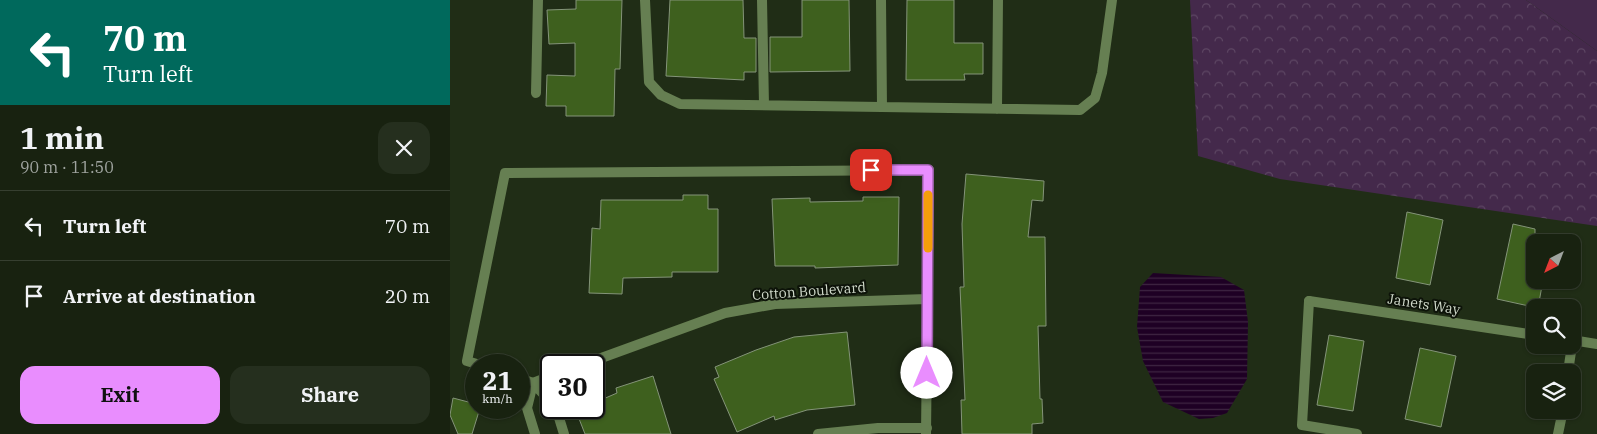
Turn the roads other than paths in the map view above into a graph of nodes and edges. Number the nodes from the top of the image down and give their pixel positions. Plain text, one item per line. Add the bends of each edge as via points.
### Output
1 (538, 0) edge
2 (645, 0) edge
3 (762, 0) edge
4 (881, 0) edge
5 (998, 0) edge
6 (1112, 0) edge
7 (536, 93) dead end
8 (764, 105) junction
9 (882, 107) junction
10 (997, 109) junction
11 (927, 299) junction
12 (1526, 334) edge
13 (1581, 343) edge
14 (1597, 344) edge
15 (468, 354) edge
16 (605, 357) edge
17 (540, 380) edge
18 (530, 382) edge
19 (533, 383) junction
20 (540, 390) edge
21 (559, 419) edge
22 (1561, 419) edge
23 (926, 431) edge
24 (535, 434) edge
25 (564, 434) edge
26 (818, 434) edge
27 (1357, 434) edge
28 (1558, 434) edge

1 - 7 street
2 - 8 street via 649,82 661,95 680,104
3 - 8 street
4 - 9 street
5 - 10 street
6 - 10 street via 1104,64 1095,98 1080,110
8 - 9 street
9 - 10 street
11 - 15 street via 928,170 505,173
11 - 16 street, Cotton Boulevard via 775,304 725,313
11 - 23 street
12 - 27 street, Janets Way via 1309,300 1302,425
13 - 14 street
17 - 19 street
18 - 19 street
19 - 20 street
19 - 24 street via 527,408
21 - 25 street
22 - 28 street
23 - 26 street via 878,428

